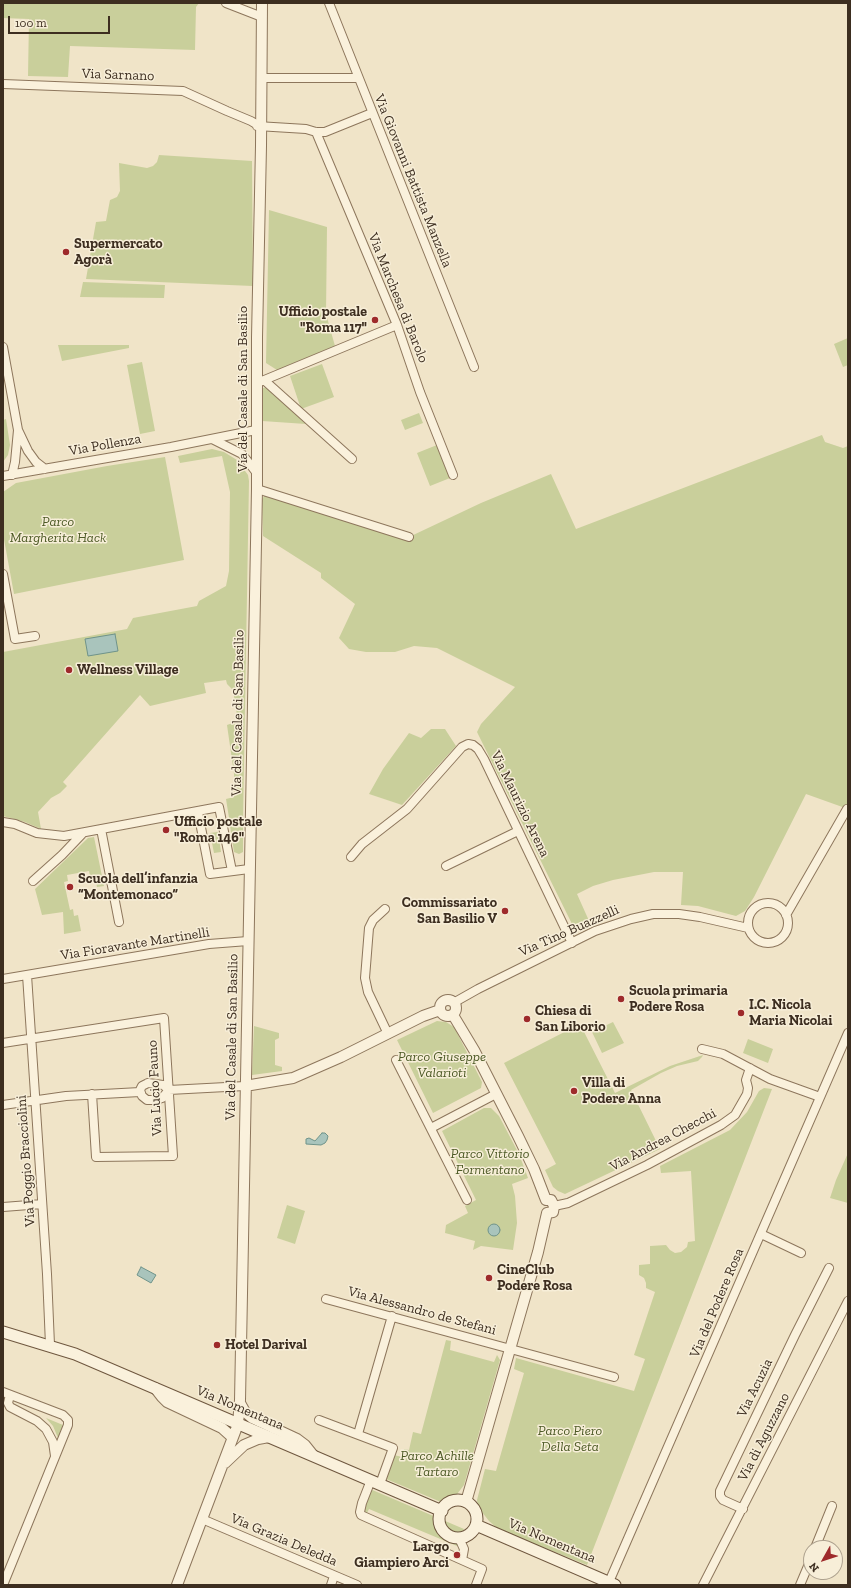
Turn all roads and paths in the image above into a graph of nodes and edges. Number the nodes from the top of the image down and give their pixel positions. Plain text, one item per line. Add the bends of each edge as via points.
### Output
1 (226, 3) edge
2 (262, 3) edge
3 (329, 3) edge
4 (262, 17) junction
5 (262, 78) junction
6 (358, 78) junction
7 (3, 84) edge
8 (372, 113) junction
9 (262, 127) junction
10 (316, 132) junction
11 (396, 325) junction
12 (3, 347) edge
13 (474, 368) dead end
14 (258, 372) junction
15 (277, 374) junction
16 (261, 382) junction
17 (18, 430) junction
18 (256, 430) junction
19 (211, 439) junction
20 (352, 459) dead end
21 (44, 469) junction
22 (256, 472) junction
23 (12, 475) junction
24 (453, 475) dead end
25 (3, 476) edge
26 (257, 489) junction
27 (409, 537) dead end
28 (3, 574) edge
29 (34, 636) dead end
30 (847, 809) edge
31 (198, 812) junction
32 (3, 822) edge
33 (101, 829) junction
34 (518, 830) junction
35 (83, 833) junction
36 (351, 857) dead end
37 (446, 866) dead end
38 (249, 869) junction
39 (232, 871) junction
40 (33, 881) dead end
41 (385, 909) dead end
42 (786, 915) junction
43 (119, 922) dead end
44 (748, 928) junction
45 (248, 941) junction
46 (572, 943) junction
47 (27, 975) junction
48 (3, 979) edge
49 (455, 1002) junction
50 (440, 1010) junction
51 (453, 1014) junction
52 (848, 1033) edge
53 (388, 1034) junction
54 (31, 1039) junction
55 (3, 1043) edge
56 (702, 1049) dead end
57 (396, 1060) dead end
58 (750, 1068) junction
59 (245, 1086) junction
60 (168, 1090) junction
61 (140, 1092) junction
62 (92, 1094) junction
63 (496, 1094) junction
64 (820, 1097) junction
65 (35, 1100) junction
66 (3, 1105) edge
67 (431, 1128) junction
68 (468, 1200) dead end
69 (546, 1200) junction
70 (42, 1204) junction
71 (554, 1206) junction
72 (3, 1207) edge
73 (547, 1213) junction
74 (761, 1234) junction
75 (801, 1253) dead end
76 (829, 1268) dead end
77 (326, 1298) dead end
78 (848, 1301) edge
79 (392, 1316) junction
80 (3, 1332) edge
81 (50, 1345) junction
82 (510, 1349) junction
83 (614, 1377) dead end
84 (156, 1388) junction
85 (7, 1393) edge
86 (240, 1403) junction
87 (319, 1420) dead end
88 (238, 1424) junction
89 (358, 1434) junction
90 (232, 1437) junction
91 (269, 1437) junction
92 (313, 1455) junction
93 (54, 1460) junction
94 (222, 1465) junction
95 (375, 1482) junction
96 (466, 1502) junction
97 (832, 1506) dead end
98 (743, 1509) junction
99 (442, 1510) junction
100 (202, 1519) junction
101 (476, 1526) junction
102 (459, 1538) junction
103 (818, 1540) edge
104 (462, 1560) junction
105 (334, 1576) junction
106 (612, 1584) edge
107 (3, 1585) edge
108 (177, 1585) edge
109 (331, 1585) edge
110 (357, 1585) edge
111 (476, 1585) edge
112 (703, 1585) edge

1 - 4 street
2 - 4 street, Via del Casale di San Basilio
3 - 6 street, Via Giovanni Battista Manzella
4 - 5 street, Via del Casale di San Basilio
5 - 6 street
5 - 9 street, Via del Casale di San Basilio
6 - 8 street, Via Giovanni Battista Manzella
7 - 9 street, Via Sarnano via 183,91 227,111 240,120
8 - 10 street via 325,132
8 - 13 street, Via Giovanni Battista Manzella
9 - 10 street, Via Sarnano via 306,129
9 - 14 street, Via del Casale di San Basilio via 256,337
10 - 11 street, Via Marchesa di Barolo
11 - 15 street
11 - 24 street, Via Marchesa di Barolo
12 - 17 street
14 - 15 street
14 - 16 street, Via del Casale di San Basilio
15 - 16 street
16 - 18 street, Via del Casale di San Basilio
16 - 20 street
17 - 21 street via 28,451
17 - 23 street
18 - 19 street, Via Pollenza
18 - 22 street, Via del Casale di San Basilio
19 - 21 street, Via Pollenza
19 - 22 street via 242,454
21 - 23 street, Via Pollenza
22 - 26 street, Via del Casale di San Basilio
23 - 25 street, Via Pollenza
26 - 27 street
26 - 38 street, Via del Casale di San Basilio
28 - 29 street via 15,639
30 - 42 street
31 - 33 street
31 - 39 street via 210,874
31 - 39 street via 219,807
32 - 35 street via 48,835
33 - 35 street
33 - 43 street
34 - 36 street, Via Maurizio Arena via 482,755 477,747 467,744 410,806 362,844
34 - 37 street
34 - 46 street, Via Maurizio Arena
35 - 40 street
38 - 39 street
38 - 45 street, Via del Casale di San Basilio
41 - 53 street via 373,920 369,928 365,978 368,992
42 - 44 street via 777,906 764,903 749,915
42 - 44 street via 788,928 775,943 768,944 755,939
44 - 46 street, Via Tino Buazzelli via 692,916 653,914 615,923
45 - 47 street, Via Fioravante Martinelli via 209,944
45 - 59 street, Via del Casale di San Basilio
46 - 49 street, Via Tino Buazzelli
47 - 48 street, Via Fioravante Martinelli
47 - 54 street, Via Poggio Bracciolini
49 - 50 street via 450,999 444,1000
49 - 51 street
50 - 51 street via 446,1016
50 - 53 street
51 - 63 street
52 - 64 street, Via del Podere Rosa
53 - 59 street via 293,1078
54 - 55 street
54 - 60 street, Via Lucio Fauno via 164,1018
54 - 65 street, Via Poggio Bracciolini
56 - 58 street via 723,1054
57 - 67 street
58 - 64 street via 770,1079
58 - 71 street, Via Andrea Checchi via 746,1080 747,1094 734,1115 721,1125 647,1165 568,1203
59 - 60 street
59 - 86 street, Via del Casale di San Basilio
60 - 61 street via 163,1085 148,1083 142,1086
60 - 61 street via 164,1096 156,1100 145,1099
60 - 62 street, Via Lucio Fauno via 173,1156 96,1157
61 - 62 street
62 - 65 street
63 - 67 street
63 - 69 street via 534,1169
64 - 74 street, Via del Podere Rosa
65 - 66 street
65 - 70 street, Via Poggio Bracciolini
67 - 68 street
69 - 71 street via 551,1200
69 - 73 street via 541,1206 542,1211
70 - 72 street
70 - 81 street, Via Poggio Bracciolini
71 - 73 street via 552,1212
73 - 82 street
74 - 75 street
74 - 106 street, Via del Podere Rosa
76 - 98 street, Via Acuzia via 721,1490 720,1496 723,1500
77 - 79 street, Via Alessandro de Stefani
78 - 98 street, Via di Aguzzano
79 - 82 street, Via Alessandro de Stefani
79 - 89 street
80 - 81 main road, Via Nomentana
81 - 84 main road, Via Nomentana
82 - 83 street, Via Alessandro de Stefani
82 - 96 street
84 - 88 main road, Via Nomentana
84 - 90 street, Via Nomentana via 165,1401 224,1429
85 - 93 street via 10,1408 44,1426 54,1446
85 - 93 street via 62,1415 68,1420
86 - 88 street, Via del Casale di San Basilio
86 - 92 street, Via Nomentana via 252,1418 297,1439
87 - 89 street
88 - 90 street, Via del Casale di San Basilio
88 - 91 main road, Via Nomentana
89 - 95 street via 393,1448
90 - 94 street, Via del Casale di San Basilio
91 - 92 main road, Via Nomentana
91 - 94 street via 244,1445
92 - 95 main road, Via Nomentana
93 - 107 street
94 - 100 street, Via del Casale di San Basilio
95 - 99 main road, Via Nomentana
95 - 104 street via 362,1503 362,1516
96 - 99 main road via 454,1501
96 - 101 main road via 476,1513
97 - 103 street
98 - 112 street, Via di Aguzzano
99 - 102 main road via 440,1522 443,1530 450,1536
100 - 105 street, Via Grazia Deledda
100 - 108 street, Via del Casale di San Basilio
101 - 102 main road via 471,1533
101 - 106 main road, Via Nomentana
102 - 104 street via 464,1550
104 - 111 street via 482,1569
105 - 109 street
105 - 110 street, Via Grazia Deledda

